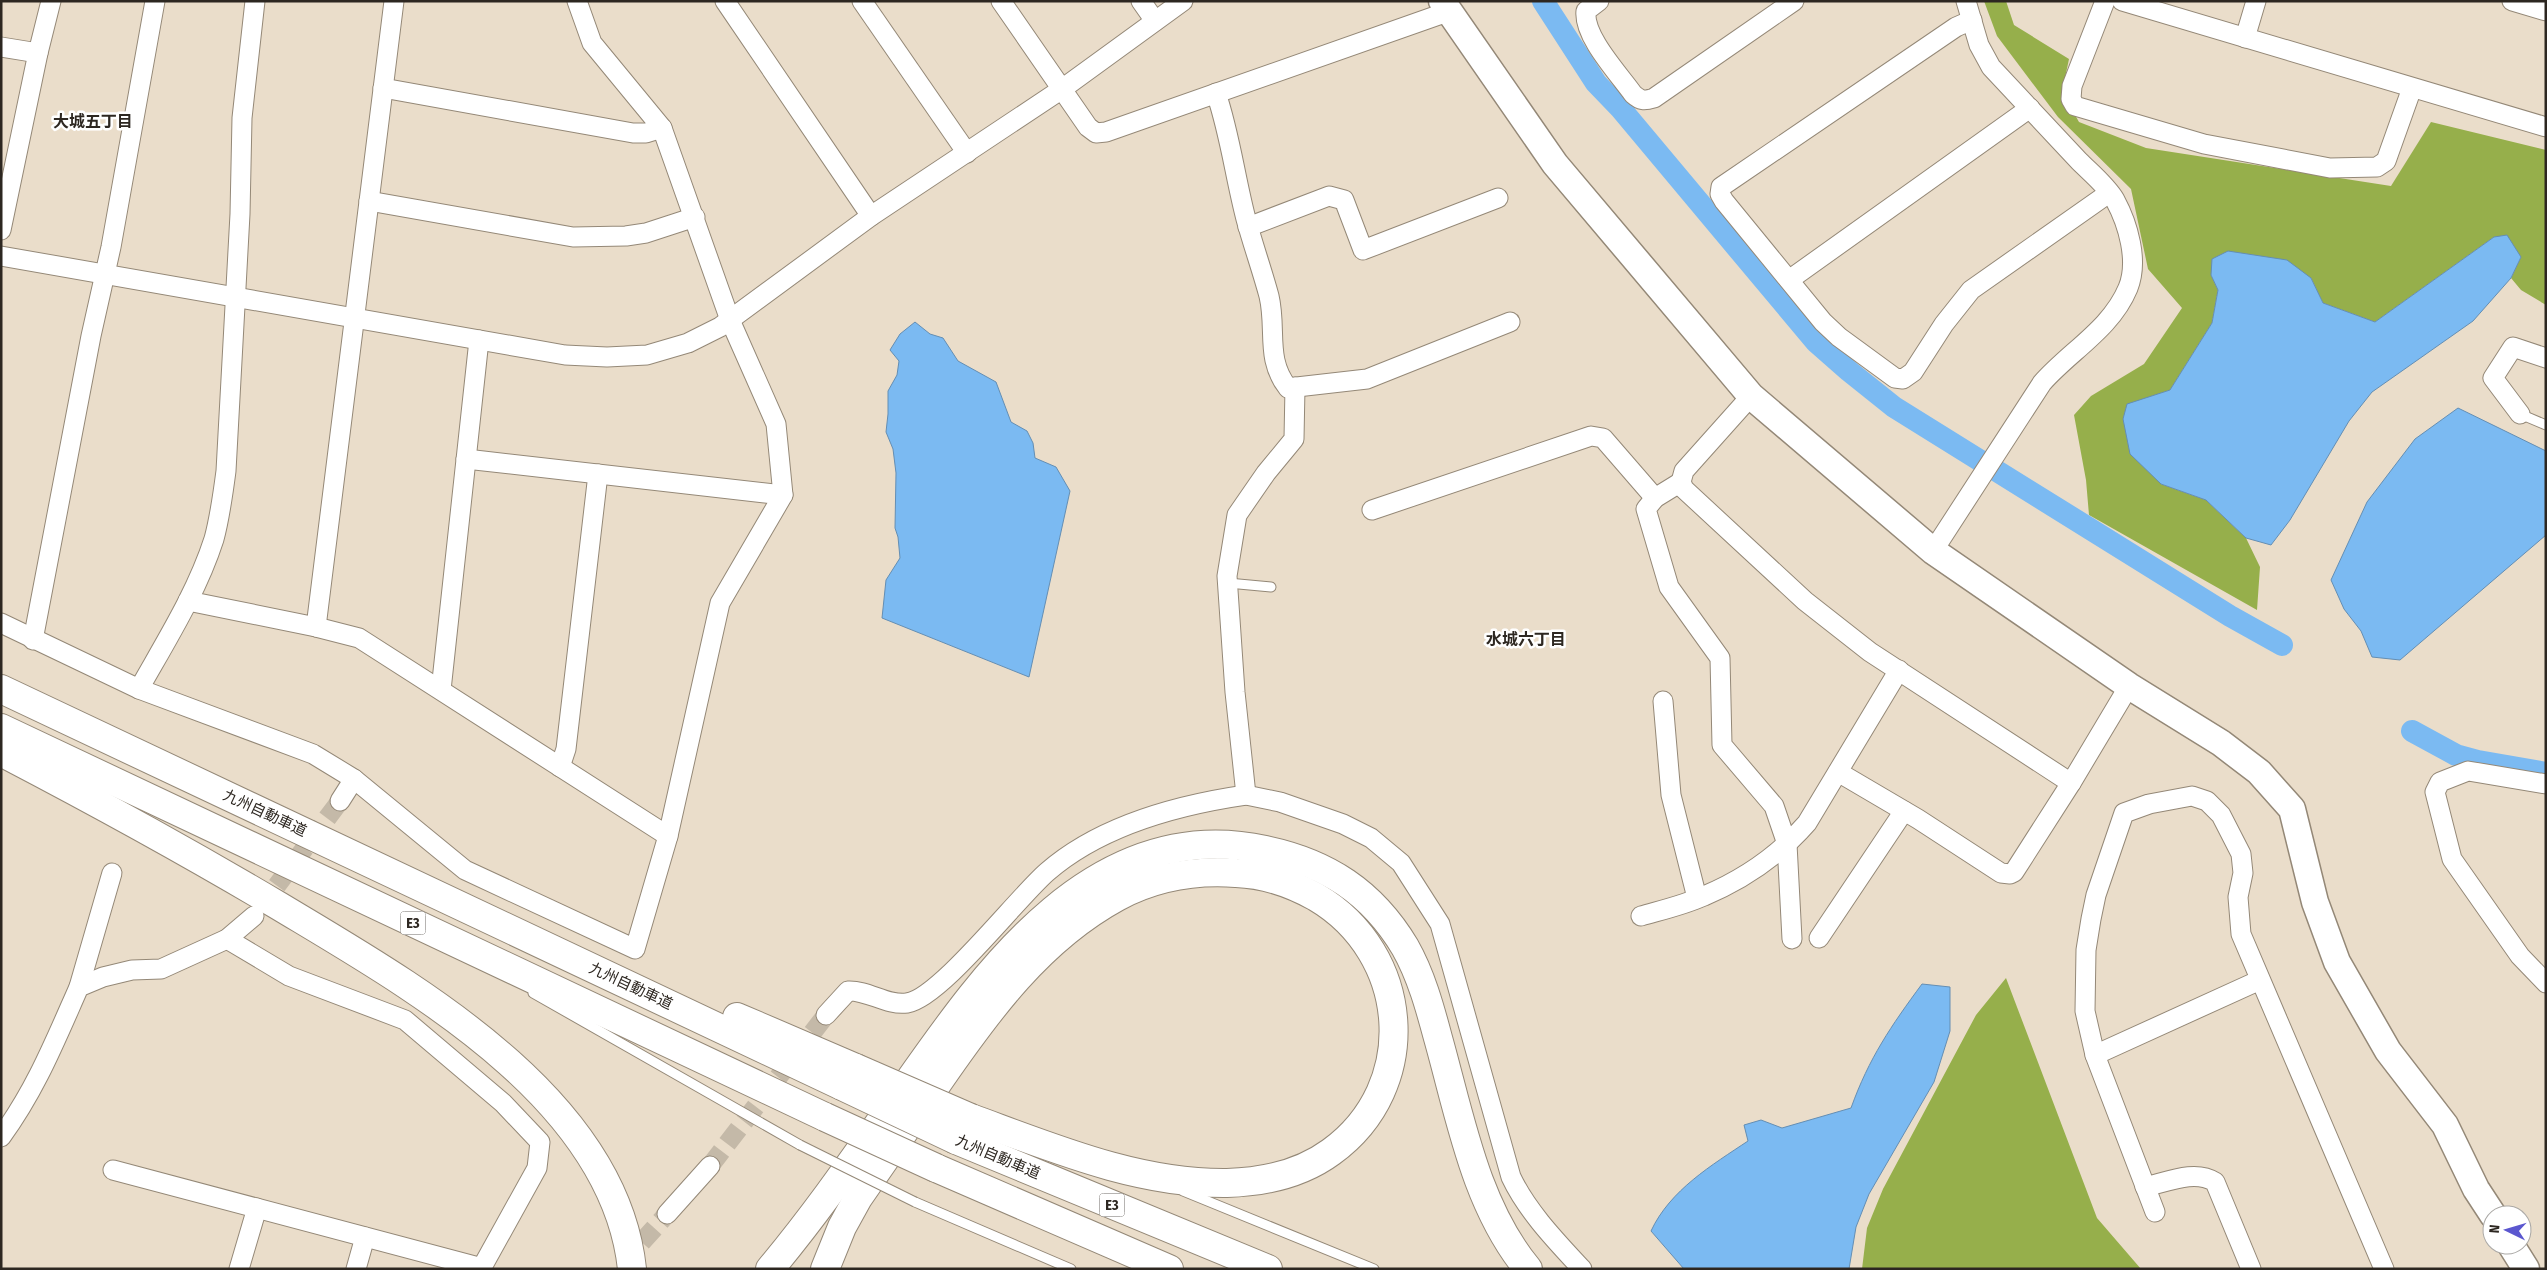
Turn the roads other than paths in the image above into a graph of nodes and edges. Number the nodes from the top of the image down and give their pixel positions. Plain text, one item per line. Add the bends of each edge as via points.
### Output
1 (51, 1) edge
2 (155, 1) edge
3 (255, 1) edge
4 (394, 1) edge
5 (577, 1) edge
6 (725, 1) edge
7 (862, 1) edge
8 (1001, 1) edge
9 (1141, 1) edge
10 (1182, 1) edge
11 (1599, 1) edge
12 (1794, 1) edge
13 (1966, 1) edge
14 (2105, 1) edge
15 (2122, 1) edge
16 (2256, 1) edge
17 (2512, 1) edge
18 (1446, 6) edge
19 (2546, 11) edge
20 (1972, 20) junction
21 (1155, 21) junction
22 (2245, 38) junction
23 (1, 47) edge
24 (38, 53) junction
25 (383, 88) junction
26 (2412, 88) junction
27 (1062, 89) junction
28 (1216, 93) junction
29 (2030, 108) junction
30 (2546, 127) edge
31 (662, 128) junction
32 (9, 149) edge
33 (967, 153) junction
34 (2109, 193) junction
35 (1498, 198) dead end
36 (369, 201) junction
37 (870, 216) junction
38 (696, 217) junction
39 (1248, 227) junction
40 (1, 230) edge
41 (1, 256) edge
42 (105, 274) junction
43 (1789, 280) junction
44 (236, 297) junction
45 (354, 318) junction
46 (730, 320) junction
47 (1510, 322) dead end
48 (479, 340) junction
49 (2546, 358) edge
50 (1295, 387) junction
51 (1751, 396) junction
52 (2520, 414) joint
53 (2546, 425) edge
54 (466, 459) junction
55 (598, 474) junction
56 (1681, 482) junction
57 (783, 495) junction
58 (1654, 498) junction
59 (1372, 510) dead end
60 (1933, 551) junction
61 (1228, 584) junction
62 (1271, 587) dead end
63 (188, 601) junction
64 (1, 623) edge
65 (316, 627) junction
66 (33, 640) junction
67 (1899, 670) junction
68 (2129, 686) junction
69 (1, 689) edge
70 (139, 689) junction
71 (441, 690) junction
72 (1663, 701) dead end
73 (1, 728) edge
74 (1, 752) edge
75 (560, 767) junction
76 (1838, 772) junction
77 (354, 779) junction
78 (2071, 783) junction
79 (2546, 784) edge
80 (1246, 795) junction
81 (340, 801) tunnel mouth
82 (1904, 810) junction
83 (668, 836) junction
84 (1787, 844) junction
85 (112, 873) dead end
86 (1696, 898) junction
87 (393, 914) junction
88 (254, 916) tunnel mouth
89 (1641, 916) dead end
90 (1819, 938) dead end
91 (227, 939) junction
92 (1792, 939) dead end
93 (497, 973) dead end
94 (2260, 980) junction
95 (2546, 983) edge
96 (79, 987) junction
97 (523, 988) dead end
98 (826, 1015) tunnel mouth
99 (2095, 1055) junction
100 (964, 1129) junction
101 (1, 1137) edge
102 (710, 1166) tunnel mouth
103 (113, 1170) dead end
104 (1139, 1173) junction
105 (2146, 1187) junction
106 (2487, 1205) edge
107 (257, 1208) junction
108 (2155, 1212) dead end
109 (667, 1214) tunnel mouth
110 (365, 1237) junction
111 (2518, 1255) edge
112 (482, 1268) edge
113 (239, 1269) edge
114 (356, 1269) edge
115 (632, 1269) edge
116 (770, 1269) edge
117 (825, 1269) edge
118 (1071, 1269) edge
119 (1169, 1269) edge
120 (1268, 1269) edge
121 (1374, 1269) edge
122 (1528, 1269) edge
123 (1582, 1269) edge
124 (2251, 1269) edge
125 (2384, 1269) edge
126 (2526, 1269) edge

1 - 24 street
2 - 42 street
3 - 44 street via 242,118
4 - 25 street
5 - 31 street via 592,43
6 - 37 street
7 - 33 street
8 - 27 street
9 - 21 street
10 - 21 street
11 - 12 street via 1586,11 1587,25 1633,94 1645,101 1654,98
13 - 20 street
14 - 26 street via 2072,86 2071,99 2076,106 2204,144 2330,168 2377,168 2386,161
15 - 22 street
16 - 22 street
17 - 19 street
18 - 28 street
18 - 51 street via 1555,164
20 - 29 street via 1979,45 1991,67
20 - 43 street via 1956,27 1722,187 1720,194 1724,201
21 - 27 street
22 - 26 street
23 - 24 street
24 - 32 street
25 - 31 street via 633,133
25 - 36 street
26 - 30 street
27 - 28 street via 1088,127 1096,133
27 - 33 street
28 - 39 street via 1226,122
29 - 34 street
29 - 43 street
31 - 38 street
32 - 40 street
33 - 37 street
34 - 43 street via 1971,290 1913,372 1903,379 1895,378 1839,337
34 - 60 street via 2128,227 2132,261 2128,287 2111,316 2042,383
35 - 39 street via 1363,250 1344,200 1329,196
36 - 38 street via 574,236 646,233
36 - 45 street
37 - 46 street
38 - 46 street
39 - 50 street via 1272,314 1272,354 1278,376 1288,388
41 - 42 street
42 - 44 street
42 - 66 street
44 - 45 street
44 - 63 street via 221,508 211,546
45 - 48 street
45 - 65 street
46 - 48 street via 688,343 647,354 565,355
46 - 57 street via 776,424
47 - 50 street via 1367,379
48 - 54 street
49 - 52 street via 2512,348 2493,378
50 - 61 street via 1294,440 1237,514
51 - 56 street via 1684,471
51 - 60 street
52 - 53 lane
54 - 55 street
54 - 71 street
55 - 57 street
55 - 75 street via 566,749
56 - 58 street
56 - 67 street via 1684,489 1805,601 1870,652
57 - 83 street via 720,603
58 - 59 street via 1602,438 1591,436
58 - 84 street via 1646,509 1669,587 1720,658 1722,745 1774,806
60 - 68 street
61 - 62 lane
61 - 80 street
63 - 65 street
63 - 70 street
64 - 66 street
65 - 71 street via 359,638
66 - 70 street
67 - 76 street
67 - 78 street
68 - 78 street
68 - 106 street via 2221,743 2259,772 2292,808 2315,902 2338,962 2388,1050 2445,1125
69 - 100 highway, 九州自動車道 / E3, bridge via 460,905
70 - 77 street via 313,754
71 - 75 street
72 - 86 street via 1671,795
73 - 87 highway, E3
74 - 115 highway via 176,846 338,941 437,1006 514,1066 586,1150 615,1198 624,1222
75 - 83 street
76 - 82 street
76 - 84 street via 1807,823
77 - 81 street
77 - 83 street via 465,870 635,949
78 - 82 street via 2010,874 2001,873
79 - 95 street via 2468,770 2440,782 2435,792 2452,859 2520,956
80 - 98 street via 1173,809 1104,835 1047,872 948,975 925,994 907,1003 856,990 848,991
80 - 123 street via 1280,802 1343,824 1371,838 1401,863 1440,924 1511,1177 1555,1240
82 - 90 street
84 - 86 street via 1756,868
84 - 92 street
85 - 96 street
86 - 89 street
87 - 93 lane
87 - 119 highway, E3, bridge via 936,1168
88 - 91 street
91 - 96 street via 161,969 132,970
91 - 112 street via 289,976 405,1020 503,1103 540,1142 537,1168
94 - 99 street
94 - 99 street via 2241,934 2238,916 2243,873 2241,854 2221,815 2207,801 2192,796 2149,804 2124,813 2096,895 2086,950 2084,1011
94 - 125 street
96 - 101 street via 24,1105
97 - 118 lane, bridge via 800,1145 915,1202
99 - 105 street
100 - 104 highway
100 - 120 highway, 九州自動車道 / E3
102 - 109 street
103 - 107 street
104 - 117 highway via 1227,1183 1257,1181 1305,1167 1330,1153 1366,1117 1380,1093 1389,1065 1393,1034 1391,1002 1385,975 1371,948 1332,906 1277,880 1248,873 1219,872 1185,874 1153,882 1119,896 1087,916 1029,965 974,1030 858,1198
104 - 121 lane
105 - 108 street
105 - 124 street via 2194,1175 2215,1182
107 - 110 street
107 - 113 street
110 - 112 street
110 - 114 street
111 - 126 street
116 - 122 highway via 825,1200 955,1016 1031,928 1081,889 1136,860 1164,852 1226,845 1288,855 1318,866 1344,879 1388,922 1405,948 1420,981 1484,1193 1501,1230

